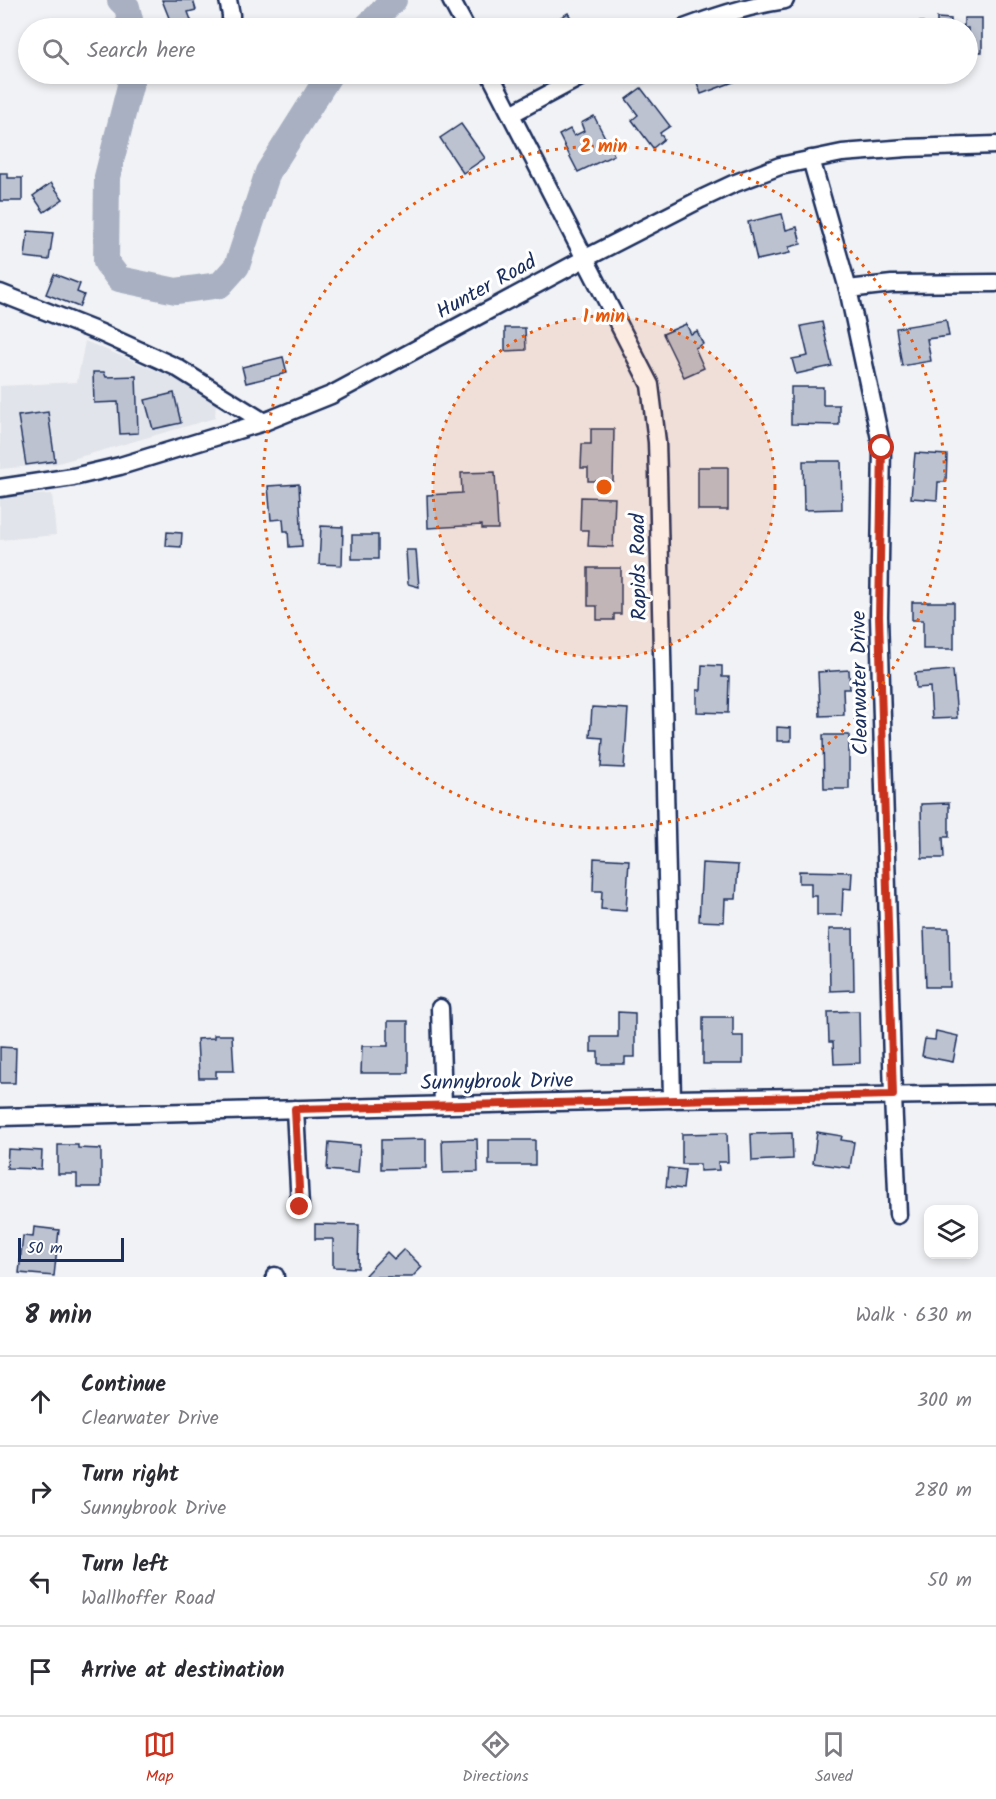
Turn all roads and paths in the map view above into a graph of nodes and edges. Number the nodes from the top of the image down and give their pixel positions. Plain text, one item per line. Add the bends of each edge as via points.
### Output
1 (228, 0) edge
2 (451, 0) edge
3 (785, 0) edge
4 (231, 18) edge
5 (461, 18) edge
6 (710, 18) edge
7 (495, 84) edge
8 (567, 84) edge
9 (511, 114) junction
10 (996, 145) edge
11 (811, 159) junction
12 (584, 259) junction
13 (996, 283) edge
14 (848, 289) junction
15 (0, 293) edge
16 (264, 422) junction
17 (0, 488) edge
18 (440, 1008) dead end
19 (996, 1094) edge
20 (893, 1095) junction
21 (672, 1100) junction
22 (443, 1105) junction
23 (295, 1109) junction
24 (0, 1117) edge
25 (300, 1207) dead end
26 (898, 1215) dead end

1 - 4 street
2 - 5 street
3 - 6 street
7 - 9 street, Rapids Road
8 - 9 street
9 - 12 street, Rapids Road
10 - 11 street, Hunter Road via 907,147
11 - 12 street, Hunter Road via 733,184
11 - 14 street, Clearwater Drive
12 - 16 street, Hunter Road via 330,395
12 - 21 street, Rapids Road via 650,385 657,442
13 - 14 street via 892,284
14 - 20 street, Clearwater Drive via 882,448 879,616
15 - 16 street via 176,367
16 - 17 street, Hunter Road via 120,466
18 - 22 street
19 - 20 street, Sunnybrook Drive
20 - 21 street, Sunnybrook Drive
20 - 26 street, Clearwater Drive
21 - 22 street, Sunnybrook Drive
22 - 23 street, Sunnybrook Drive
23 - 24 street, Sunnybrook Drive
23 - 25 street

